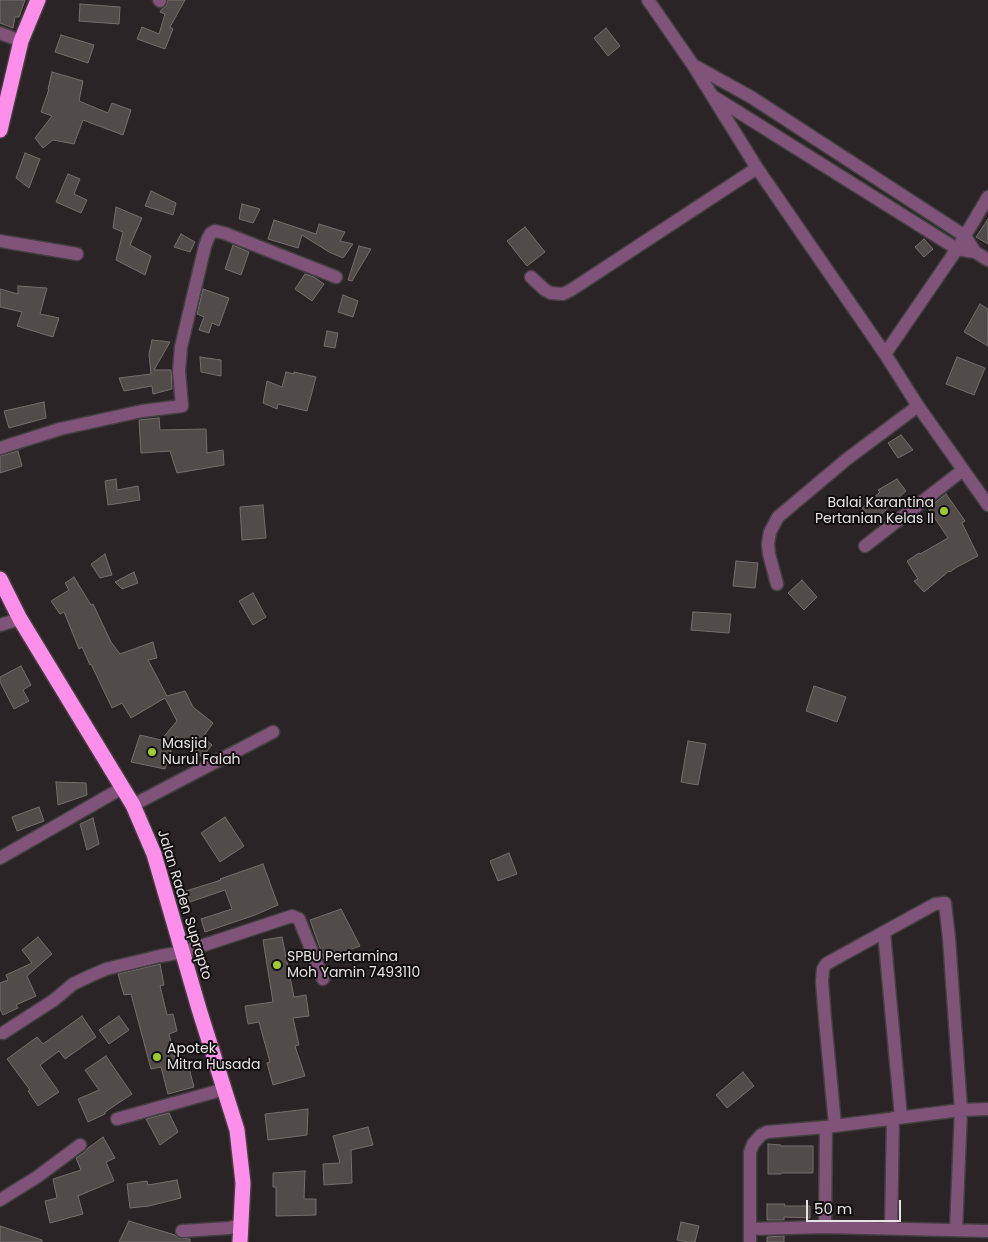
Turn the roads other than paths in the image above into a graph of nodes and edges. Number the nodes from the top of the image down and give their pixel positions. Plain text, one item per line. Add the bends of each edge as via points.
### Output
1 (648, 0) edge
2 (33, 1) edge
3 (0, 32) edge
4 (21, 41) junction
5 (693, 65) junction
6 (713, 96) junction
7 (0, 130) edge
8 (757, 168) junction
9 (988, 197) edge
10 (965, 236) junction
11 (0, 241) edge
12 (957, 249) junction
13 (974, 252) junction
14 (77, 254) dead end
15 (988, 260) edge
16 (336, 277) dead end
17 (531, 277) dead end
18 (885, 354) junction
19 (918, 406) junction
20 (0, 448) edge
21 (963, 470) junction
22 (988, 505) edge
23 (865, 546) dead end
24 (0, 579) edge
25 (777, 584) dead end
26 (20, 619) junction
27 (0, 625) edge
28 (272, 732) dead end
29 (122, 788) junction
30 (133, 805) junction
31 (0, 858) edge
32 (884, 932) junction
33 (183, 952) junction
34 (323, 979) dead end
35 (1, 1032) edge
36 (225, 1089) junction
37 (988, 1109) edge
38 (961, 1110) junction
39 (897, 1118) junction
40 (117, 1119) dead end
41 (830, 1126) junction
42 (80, 1145) dead end
43 (0, 1200) edge
44 (241, 1226) junction
45 (825, 1227) junction
46 (891, 1228) junction
47 (750, 1229) junction
48 (956, 1230) junction
49 (182, 1231) dead end
50 (988, 1231) edge
51 (240, 1242) edge
52 (750, 1242) edge

1 - 5 street
2 - 4 highway
3 - 4 street
4 - 7 highway
5 - 6 street
5 - 10 street via 751,97
6 - 8 street
6 - 12 street
8 - 17 street via 563,294 545,290
8 - 18 street
9 - 10 street
10 - 12 street
10 - 13 street
11 - 14 street
12 - 13 street
12 - 18 street
13 - 15 street
16 - 20 street via 224,233 211,233 205,246 181,348 182,406 60,429
18 - 19 street
19 - 21 street
19 - 25 street via 847,459 778,517 768,544
21 - 22 street
21 - 23 street
24 - 26 highway, Jalan Raden Suprapto
26 - 27 street
26 - 29 highway, Jalan Raden Suprapto
28 - 30 street
29 - 30 highway, Jalan Raden Suprapto
29 - 31 street
30 - 33 highway, Jalan Raden Suprapto via 154,854
32 - 38 street via 935,904 945,903
32 - 39 street
32 - 41 street via 826,964 823,969
33 - 34 street via 294,917 299,919
33 - 35 street via 106,969 90,976
33 - 36 highway, Jalan Raden Suprapto
36 - 40 street
36 - 44 highway, Jalan Raden Suprapto via 237,1130 242,1183
37 - 38 street
38 - 39 street
38 - 48 street
39 - 41 street
39 - 46 street
41 - 45 street
41 - 47 street via 767,1132 753,1144 750,1152
42 - 43 street
44 - 49 street
44 - 51 highway, Jalan Raden Suprapto
45 - 46 street
45 - 47 street
46 - 48 street
47 - 52 street
48 - 50 street

